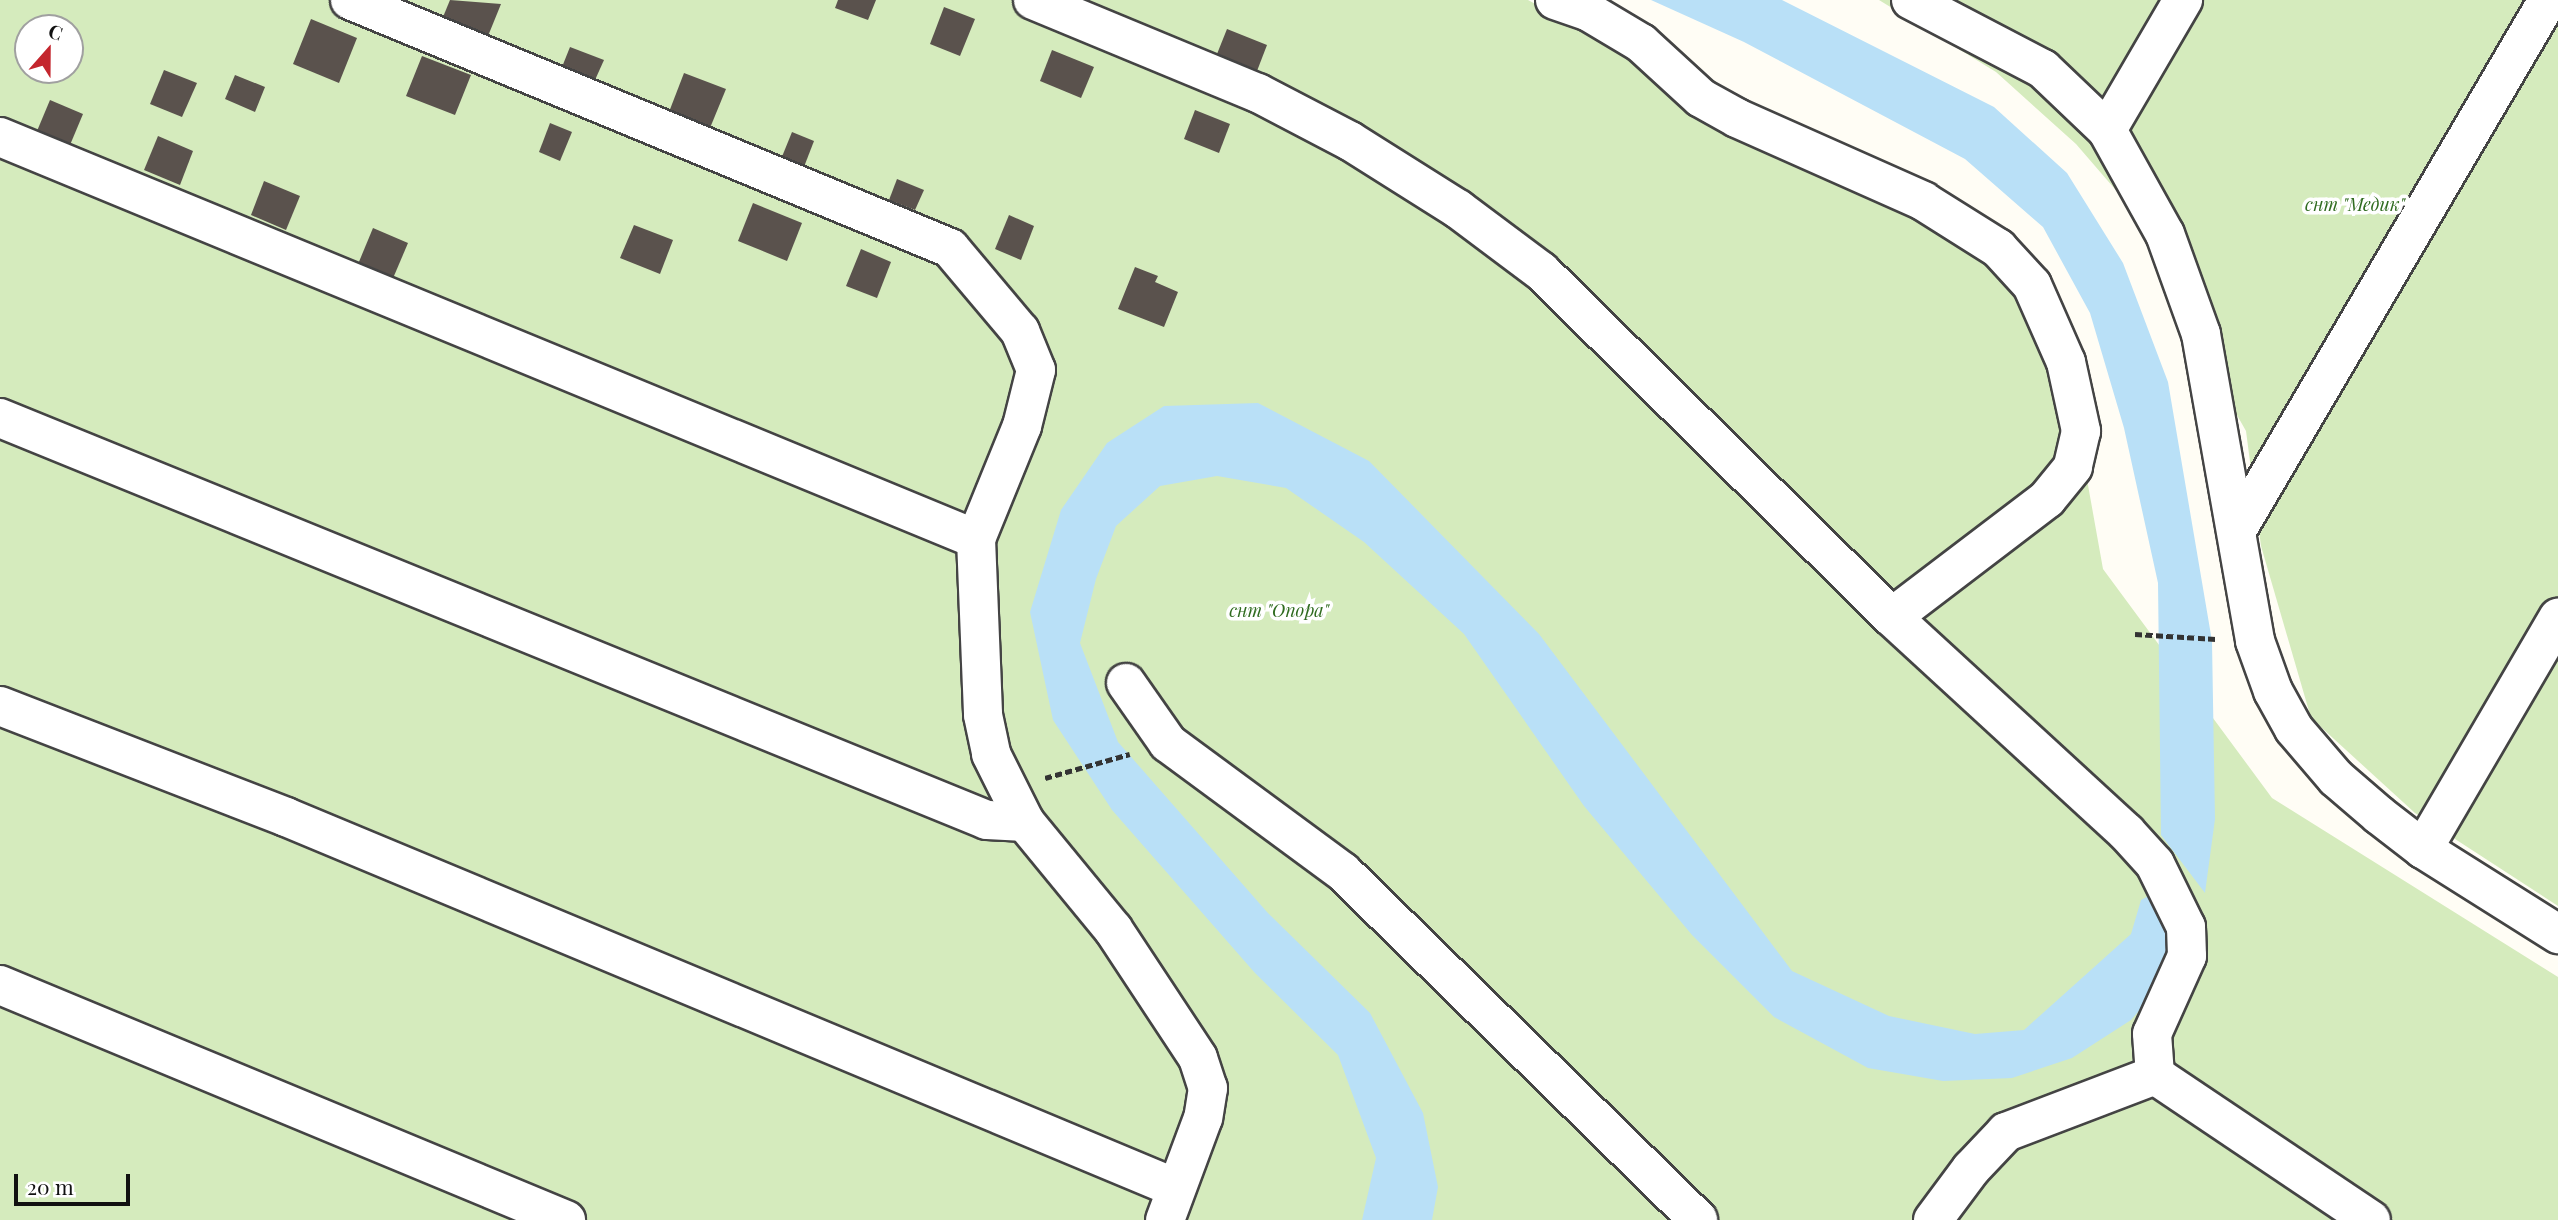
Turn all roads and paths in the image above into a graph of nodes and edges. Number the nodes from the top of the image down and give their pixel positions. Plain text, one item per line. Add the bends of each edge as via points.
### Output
1 (349, 0) edge
2 (1033, 0) edge
3 (1555, 0) edge
4 (1911, 0) edge
5 (2183, 0) edge
6 (2548, 0) edge
7 (2107, 130) junction
8 (0, 137) edge
9 (0, 418) edge
10 (2237, 530) junction
11 (976, 539) junction
12 (1892, 617) junction
13 (2558, 618) edge
14 (2135, 634) dead end
15 (2218, 639) dead end
16 (1126, 683) dead end
17 (0, 706) edge
18 (1138, 752) dead end
19 (1035, 781) dead end
20 (1025, 822) junction
21 (2423, 849) junction
22 (2558, 934) edge
23 (0, 985) edge
24 (2155, 1075) junction
25 (1170, 1204) edge
26 (566, 1220) edge
27 (1698, 1220) edge
28 (1933, 1220) edge
29 (2371, 1220) edge

1 - 11 street via 950,248 1020,331 1036,370 1022,426
2 - 12 street via 1258,93 1350,141 1458,209 1541,271 1631,355
3 - 12 street via 1589,12 1641,43 1701,98 1737,118 1923,201 1998,248 2032,285 2066,362 2081,431 2073,467 2047,499
4 - 7 street via 2043,69
5 - 7 street
6 - 10 street
7 - 10 street via 2165,234 2201,334
8 - 11 street
9 - 20 street via 987,820
10 - 21 street via 2255,641 2273,691 2294,729 2336,778
11 - 20 street via 983,715 991,754
12 - 24 street via 2126,832 2161,874 2186,926 2187,956 2152,1034
13 - 21 street
14 - 15 path
16 - 27 street via 1168,743 1343,873
17 - 25 street via 286,817
18 - 19 path
20 - 25 street via 1113,929 1198,1058 1208,1088 1203,1118
21 - 22 street
23 - 26 street
24 - 28 street via 2006,1132 1970,1169
24 - 29 street

